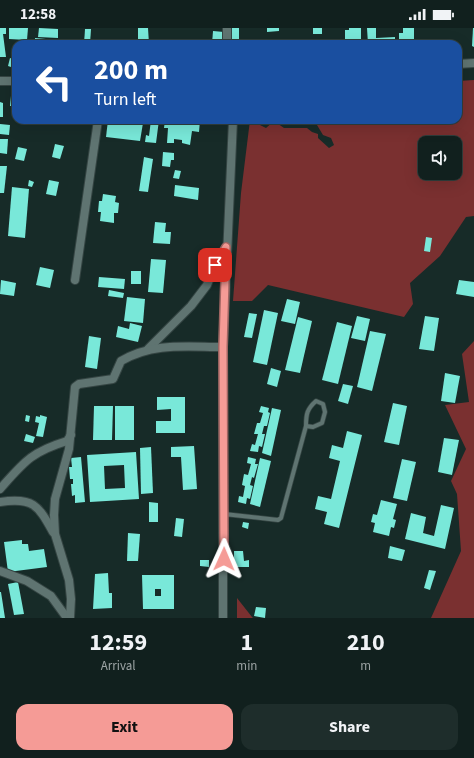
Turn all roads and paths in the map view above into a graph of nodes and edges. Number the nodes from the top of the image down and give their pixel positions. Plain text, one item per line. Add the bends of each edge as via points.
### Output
1 (227, 28) edge
2 (228, 40) edge
3 (474, 63) edge
4 (462, 64) edge
5 (0, 81) edge
6 (12, 81) edge
7 (97, 124) edge
8 (233, 124) edge
9 (226, 247) junction
10 (75, 280) dead end
11 (223, 347) junction
12 (148, 349) junction
13 (306, 426) junction
14 (71, 434) junction
15 (0, 489) edge
16 (0, 502) edge
17 (224, 514) junction
18 (55, 534) junction
19 (0, 571) edge
20 (69, 618) edge
21 (223, 618) edge

1 - 2 street
3 - 4 street
5 - 6 street
7 - 10 street
8 - 9 street
9 - 11 street
9 - 12 street via 203,291
11 - 12 street via 159,346
11 - 17 street
12 - 14 street via 121,361 115,376 109,381 77,385 74,390
13 - 13 lane via 308,408 316,402 323,404 325,412 322,423 313,427
13 - 17 lane via 281,518 278,520
14 - 15 street via 67,441 47,447 31,456
14 - 18 street via 65,467 55,499
16 - 18 street via 21,500 35,505
17 - 21 street
18 - 20 street via 69,580
19 - 20 street via 27,581 52,596

